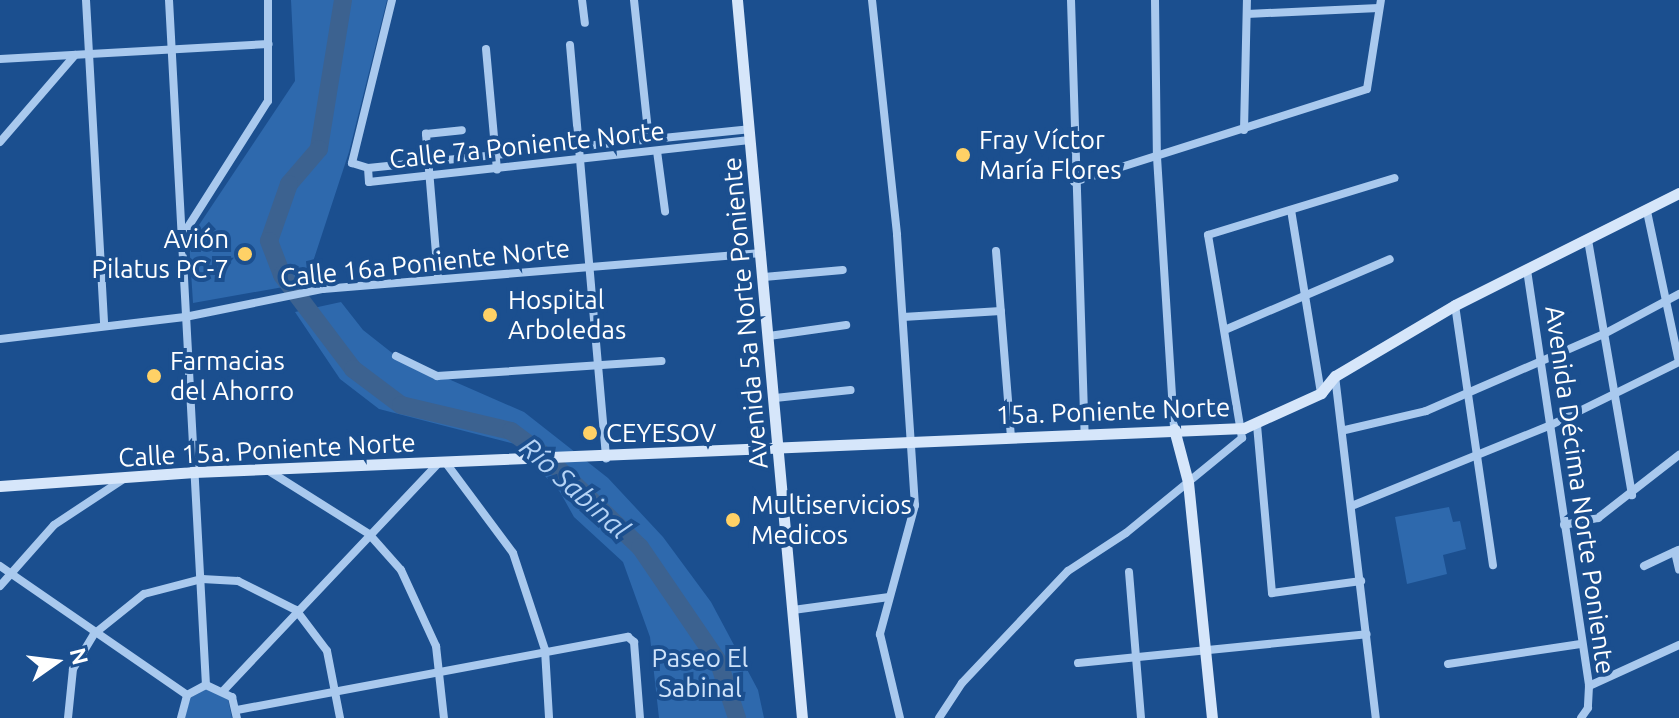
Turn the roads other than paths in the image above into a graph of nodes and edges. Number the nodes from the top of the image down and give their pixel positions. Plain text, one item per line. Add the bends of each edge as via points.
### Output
1 (86, 0) edge
2 (169, 0) edge
3 (268, 0) edge
4 (392, 0) edge
5 (582, 0) edge
6 (634, 0) edge
7 (737, 0) edge
8 (872, 0) edge
9 (1071, 0) edge
10 (1155, 0) edge
11 (1247, 0) edge
12 (1380, 4) edge
13 (1247, 14) junction
14 (585, 23) dead end
15 (269, 44) junction
16 (570, 45) dead end
17 (486, 49) dead end
18 (172, 53) junction
19 (75, 55) junction
20 (89, 56) junction
21 (0, 59) edge
22 (462, 130) dead end
23 (1244, 130) junction
24 (750, 134) junction
25 (649, 140) junction
26 (0, 142) edge
27 (579, 145) junction
28 (657, 151) junction
29 (496, 154) junction
30 (1157, 157) junction
31 (580, 159) junction
32 (429, 162) junction
33 (368, 168) junction
34 (497, 169) junction
35 (430, 176) junction
36 (1395, 178) dead end
37 (1074, 182) junction
38 (1679, 193) edge
39 (1291, 210) junction
40 (665, 211) dead end
41 (1647, 211) junction
42 (180, 238) junction
43 (1588, 240) junction
44 (996, 251) dead end
45 (762, 253) junction
46 (1390, 259) dead end
47 (589, 266) junction
48 (843, 270) dead end
49 (1527, 270) junction
50 (438, 277) junction
51 (764, 277) junction
52 (1679, 294) edge
53 (1309, 298) junction
54 (1667, 299) junction
55 (1455, 305) junction
56 (1001, 311) junction
57 (185, 317) junction
58 (903, 317) junction
59 (846, 325) dead end
60 (104, 326) junction
61 (1227, 329) junction
62 (1604, 334) junction
63 (769, 336) junction
64 (0, 339) edge
65 (396, 356) dead end
66 (662, 361) dead end
67 (1541, 362) junction
68 (1679, 362) edge
69 (596, 365) junction
70 (1335, 376) junction
71 (1467, 389) junction
72 (851, 390) dead end
73 (1321, 393) junction
74 (1613, 394) junction
75 (775, 398) junction
76 (1257, 425) junction
77 (1549, 426) junction
78 (1244, 428) junction
79 (1174, 429) junction
80 (1345, 430) junction
81 (1085, 436) junction
82 (1011, 437) junction
83 (912, 442) junction
84 (780, 447) junction
85 (1474, 455) junction
86 (1679, 455) edge
87 (606, 458) junction
88 (536, 461) joint
89 (442, 463) junction
90 (269, 471) junction
91 (194, 472) junction
92 (125, 478) junction
93 (1188, 482) junction
94 (0, 486) edge
95 (1632, 495) junction
96 (1354, 505) junction
97 (1564, 525) junction
98 (369, 534) junction
99 (1677, 551) edge
100 (1493, 565) dead end
101 (1644, 566) dead end
102 (4, 569) edge
103 (1679, 570) edge
104 (1129, 572) dead end
105 (202, 579) junction
106 (1361, 581) junction
107 (0, 586) edge
108 (889, 597) junction
109 (296, 610) junction
110 (793, 610) junction
111 (94, 634) junction
112 (1367, 634) junction
113 (1581, 644) junction
114 (1679, 645) edge
115 (545, 650) junction
116 (1205, 650) junction
117 (1136, 656) junction
118 (1078, 663) dead end
119 (1448, 664) dead end
120 (442, 669) junction
121 (206, 685) junction
122 (1589, 686) junction
123 (224, 690) junction
124 (338, 692) junction
125 (187, 695) junction
126 (237, 714) edge
127 (1583, 717) edge
128 (68, 718) edge
129 (181, 718) edge
130 (340, 718) edge
131 (444, 718) edge
132 (549, 718) edge
133 (640, 718) edge
134 (802, 718) edge
135 (900, 718) edge
136 (939, 718) edge
137 (1141, 718) edge
138 (1212, 718) edge
139 (1376, 718) edge

1 - 20 street
2 - 18 street
3 - 15 street
4 - 33 street via 352,163
5 - 14 street
6 - 25 street
7 - 24 street, Avenida 5a Norte Poniente
8 - 58 street
9 - 37 street
10 - 30 street
11 - 13 street
12 - 13 street
12 - 23 street via 1369,86
13 - 23 street
15 - 18 street
15 - 42 street via 268,101
16 - 27 street
17 - 29 street
18 - 20 street
18 - 42 street
19 - 20 street
19 - 21 street
19 - 26 street
20 - 60 street
22 - 32 street via 426,134
23 - 30 street
24 - 25 street, Calle 7a Poniente Norte
24 - 28 street, Calle 7a Poniente Norte
24 - 45 street, Avenida 5a Norte Poniente
25 - 27 street, Calle 7a Poniente Norte
27 - 29 street, Calle 7a Poniente Norte
27 - 31 street
28 - 31 street, Calle 7a Poniente Norte
28 - 40 street
29 - 32 street, Calle 7a Poniente Norte
29 - 34 street
30 - 37 street
30 - 79 street
31 - 34 street, Calle 7a Poniente Norte
31 - 47 street
32 - 33 street, Calle 7a Poniente Norte
32 - 35 street
33 - 35 street, Calle 7a Poniente Norte via 369,182
34 - 35 street, Calle 7a Poniente Norte
35 - 50 street
36 - 39 street
37 - 81 street
38 - 41 street, 15a. Poniente Norte
39 - 53 street
39 - 61 street via 1208,235
41 - 43 street, 15a. Poniente Norte
41 - 54 street
42 - 57 street
43 - 49 street, 15a. Poniente Norte
43 - 62 street
44 - 56 street
45 - 47 street, Calle 16a Poniente Norte
45 - 51 street, Avenida 5a Norte Poniente
46 - 53 street
47 - 50 street, Calle 16a Poniente Norte
47 - 69 street
48 - 51 street
49 - 55 street, 15a. Poniente Norte
49 - 67 street, Avenida Décima Norte Poniente
50 - 57 street, Calle 16a Poniente Norte via 323,289
51 - 63 street, Avenida 5a Norte Poniente
52 - 54 street
53 - 61 street
53 - 73 street
54 - 62 street
54 - 68 street
55 - 70 street, 15a. Poniente Norte
55 - 71 street
56 - 58 street
56 - 82 street
57 - 60 street, Calle 16a Poniente Norte
57 - 91 street
58 - 83 street
59 - 63 street
60 - 64 street, Calle 16a Poniente Norte
61 - 78 street
62 - 67 street
62 - 74 street
63 - 75 street, Avenida 5a Norte Poniente
65 - 69 street via 437,376
66 - 69 street
67 - 71 street
67 - 77 street, Avenida Décima Norte Poniente
68 - 74 street
69 - 87 street
70 - 73 street, 15a. Poniente Norte
70 - 80 street
71 - 80 street via 1426,411
71 - 85 street
72 - 75 street
73 - 76 street, 15a. Poniente Norte
74 - 77 street
74 - 95 street
75 - 84 street, Avenida 5a Norte Poniente
76 - 78 street, 15a. Poniente Norte
76 - 106 street via 1272,593
77 - 85 street
77 - 97 street, Avenida Décima Norte Poniente
78 - 79 street, 15a. Poniente Norte
78 - 93 street via 1237,444
79 - 81 street, 15a. Poniente Norte
79 - 93 street
80 - 96 street
81 - 82 street, 15a. Poniente Norte
82 - 83 street, 15a. Poniente Norte
83 - 84 street, 15a. Poniente Norte
83 - 108 street via 914,511
84 - 87 street, 15a. Poniente Norte
84 - 110 street, Avenida 5a Norte Poniente
85 - 96 street
85 - 100 street
86 - 95 street
87 - 88 street, 15a. Poniente Norte
88 - 89 street, Calle 15a. Poniente Norte
89 - 90 street, Calle 15a. Poniente Norte
89 - 98 street
89 - 115 street via 513,553
90 - 91 street, Calle 15a. Poniente Norte
90 - 98 street
91 - 92 street, Calle 15a. Poniente Norte
91 - 105 street
92 - 94 street, Calle 15a. Poniente Norte
92 - 102 street via 54,525
93 - 116 street
93 - 136 street via 1068,571 962,683
95 - 97 street via 1598,518
96 - 106 street
97 - 113 street, Avenida Décima Norte Poniente
98 - 109 street
98 - 120 street via 414,593
99 - 101 street
99 - 103 street
102 - 107 street
102 - 111 street
104 - 117 street
105 - 109 street via 238,581
105 - 111 street via 144,594
105 - 121 street
106 - 112 street
108 - 110 street
108 - 135 street via 879,647
109 - 123 street
109 - 124 street via 327,651
110 - 134 street, Avenida 5a Norte Poniente
111 - 125 street
111 - 128 street via 73,669
112 - 116 street
112 - 139 street
113 - 119 street
113 - 122 street, Avenida Décima Norte Poniente
114 - 122 street
115 - 120 street
115 - 132 street
115 - 133 street via 632,638
116 - 117 street
116 - 138 street
117 - 118 street
117 - 137 street
120 - 124 street
120 - 131 street
121 - 123 street
121 - 125 street
122 - 127 street, Avenida Décima Norte Poniente
123 - 126 street
124 - 126 street
124 - 130 street
125 - 129 street

